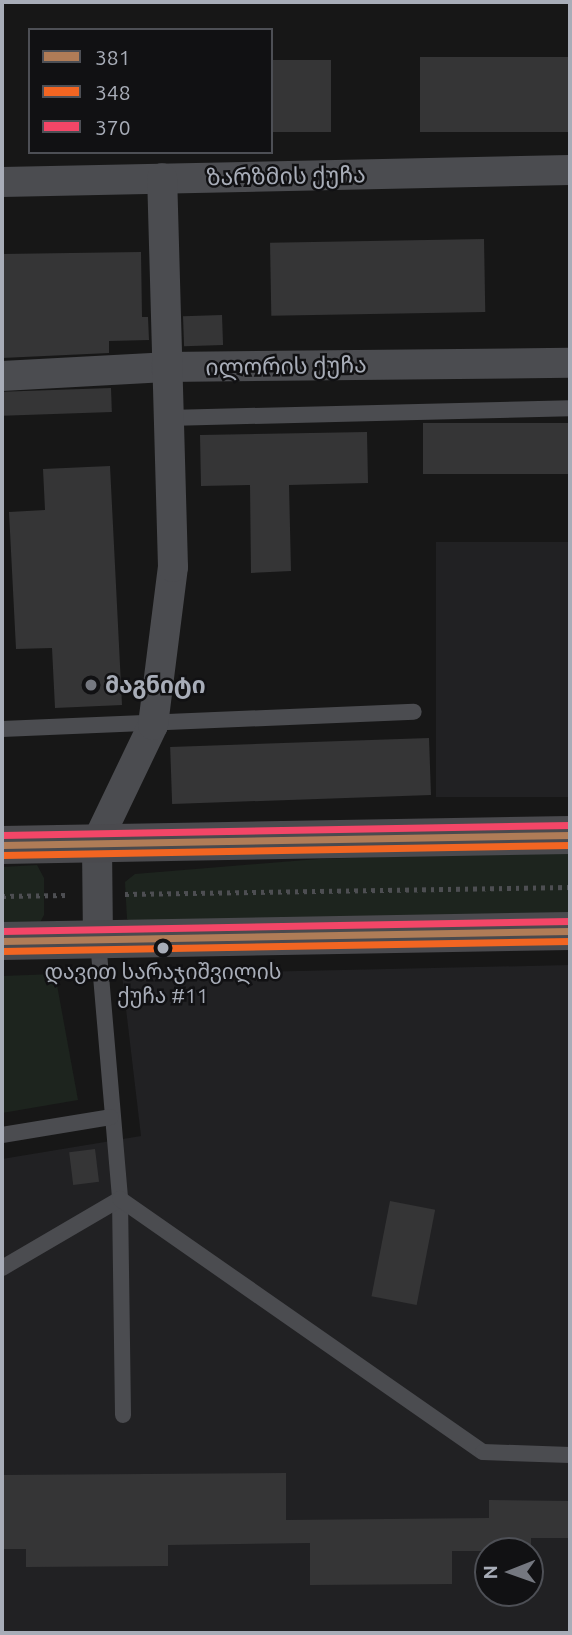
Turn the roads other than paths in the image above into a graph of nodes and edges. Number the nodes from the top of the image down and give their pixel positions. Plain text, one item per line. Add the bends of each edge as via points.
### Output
1 (570, 170) edge
2 (162, 178) junction
3 (2, 182) edge
4 (570, 363) edge
5 (166, 367) junction
6 (2, 376) edge
7 (570, 408) edge
8 (168, 418) junction
9 (414, 712) dead end
10 (153, 725) junction
11 (2, 729) edge
12 (570, 835) edge
13 (97, 842) junction
14 (2, 845) edge
15 (570, 931) edge
16 (2, 941) edge
17 (98, 941) junction
18 (111, 1117) junction
19 (2, 1135) edge
20 (120, 1199) junction
21 (2, 1268) edge
22 (123, 1415) dead end
23 (570, 1455) edge

1 - 2 street, ზარზმის ქუჩა
2 - 3 street, ზარზმის ქუჩა
2 - 5 street
4 - 5 street, ილორის ქუჩა
5 - 6 street, ილორის ქუჩა
5 - 8 street
7 - 8 lane
8 - 10 street via 173,566
9 - 10 lane
10 - 11 lane
10 - 13 street
12 - 13 main road
13 - 14 main road
13 - 17 street
15 - 17 main road
16 - 17 main road
17 - 18 lane
18 - 19 lane
18 - 20 lane
20 - 21 lane
20 - 22 lane
20 - 23 lane via 483,1451

